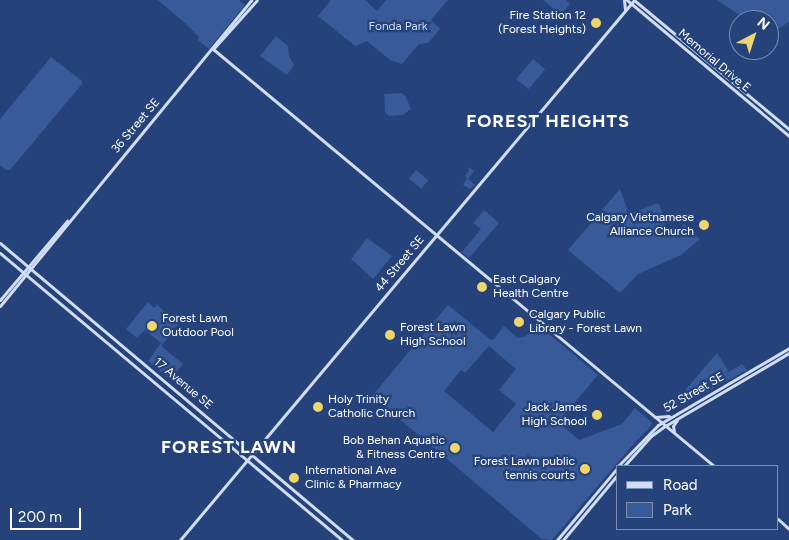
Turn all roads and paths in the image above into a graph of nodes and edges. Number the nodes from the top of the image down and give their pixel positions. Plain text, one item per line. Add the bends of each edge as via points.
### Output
1 (251, 0) edge
2 (257, 0) edge
3 (626, 0) edge
4 (633, 1) edge
5 (625, 11) junction
6 (213, 49) junction
7 (789, 129) edge
8 (789, 136) edge
9 (436, 234) junction
10 (0, 243) edge
11 (0, 253) edge
12 (29, 268) junction
13 (24, 273) junction
14 (0, 300) edge
15 (0, 306) edge
16 (789, 348) edge
17 (789, 353) edge
18 (654, 416) junction
19 (672, 416) junction
20 (678, 417) junction
21 (662, 423) junction
22 (665, 426) junction
23 (654, 428) junction
24 (675, 434) junction
25 (252, 454) junction
26 (247, 460) junction
27 (619, 465) edge
28 (625, 465) edge
29 (713, 465) edge
30 (616, 468) edge
31 (616, 476) edge
32 (779, 520) edge
33 (789, 529) edge
34 (180, 540) edge
35 (342, 540) edge
36 (353, 540) edge
37 (557, 540) edge
38 (563, 540) edge

1 - 6 main road, 36 Street SE
2 - 6 main road, 36 Street SE
3 - 4 main road, Memorial Drive E
3 - 5 main road
4 - 5 main road, 44 Street SE
4 - 7 main road, Memorial Drive E
4 - 8 main road, Memorial Drive E
5 - 9 main road, 44 Street SE
6 - 9 main road
6 - 12 main road, 36 Street SE
9 - 18 main road
9 - 25 main road, 44 Street SE
10 - 12 main road, 17 Avenue SE
11 - 13 main road, 17 Avenue SE
12 - 13 main road, 36 Street SE
12 - 25 main road, 17 Avenue SE
13 - 14 main road, 36 Street SE
13 - 15 main road, 36 Street SE
13 - 26 main road, 17 Avenue SE
16 - 19 main road, 52 Street SE
17 - 20 main road, 52 Street SE
18 - 19 main road
18 - 21 main road
18 - 23 main road
19 - 21 main road, 52 Street SE
20 - 22 main road, 52 Street SE
20 - 24 main road via 673,426
21 - 22 main road
21 - 23 main road, 52 Street SE
22 - 24 main road
22 - 28 main road, 52 Street SE via 651,436
23 - 27 main road, 52 Street SE
24 - 29 main road
25 - 26 main road, 44 Street SE
25 - 36 main road, 17 Avenue SE
26 - 34 main road, 44 Street SE
26 - 35 main road, 17 Avenue SE
30 - 37 main road, 52 Street SE
31 - 38 main road
32 - 33 main road

